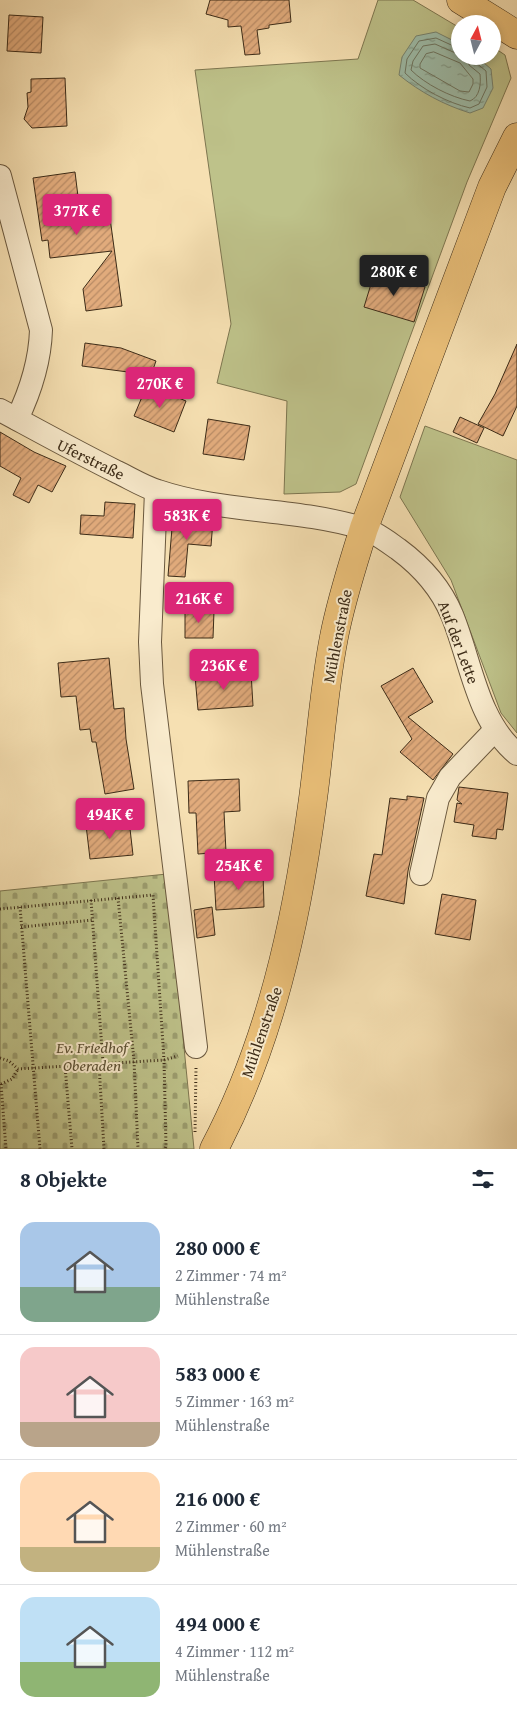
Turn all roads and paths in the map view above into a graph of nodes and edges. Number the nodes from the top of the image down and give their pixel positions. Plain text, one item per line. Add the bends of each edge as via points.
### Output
1 (461, 0) edge
2 (517, 35) edge
3 (517, 137) edge
4 (0, 176) edge
5 (8, 414) edge
6 (156, 491) junction
7 (364, 528) junction
8 (495, 730) junction
9 (517, 754) edge
10 (421, 874) dead end
11 (118, 898) junction
12 (91, 900) junction
13 (20, 907) junction
14 (0, 909) edge
15 (93, 920) junction
16 (21, 927) junction
17 (196, 1047) junction
18 (0, 1058) edge
19 (164, 1060) junction
20 (134, 1061) junction
21 (101, 1063) junction
22 (65, 1066) junction
23 (32, 1068) junction
24 (18, 1069) junction
25 (0, 1084) edge
26 (204, 1142) edge
27 (6, 1149) edge
28 (40, 1149) edge
29 (72, 1149) edge
30 (104, 1149) edge
31 (138, 1149) edge
32 (165, 1149) edge

1 - 2 main road
3 - 7 main road, Mühlenstraße via 492,187
4 - 5 street via 41,330 36,369 25,403
5 - 6 street, Uferstraße
6 - 7 street, Uferstraße via 195,501 312,517
6 - 17 street via 150,642 152,684
7 - 8 street, Auf der Lette via 397,548 431,579 452,614 480,697
7 - 26 main road, Mühlenstraße via 334,637 319,732 312,805 288,943 272,1008 237,1102
8 - 9 street, Auf der Lette
8 - 10 street via 450,776 438,798
11 - 12 path
11 - 19 path via 153,895
11 - 20 path
12 - 13 path
12 - 15 path
13 - 14 path
13 - 16 path
15 - 16 path
15 - 21 path
16 - 23 path
17 - 19 path
17 - 26 path
18 - 24 path
19 - 20 path
19 - 32 path
20 - 21 path
20 - 31 path
21 - 22 path
21 - 30 path
22 - 23 path
22 - 29 path
23 - 24 path
23 - 28 path
24 - 25 path via 12,1079
25 - 27 path

